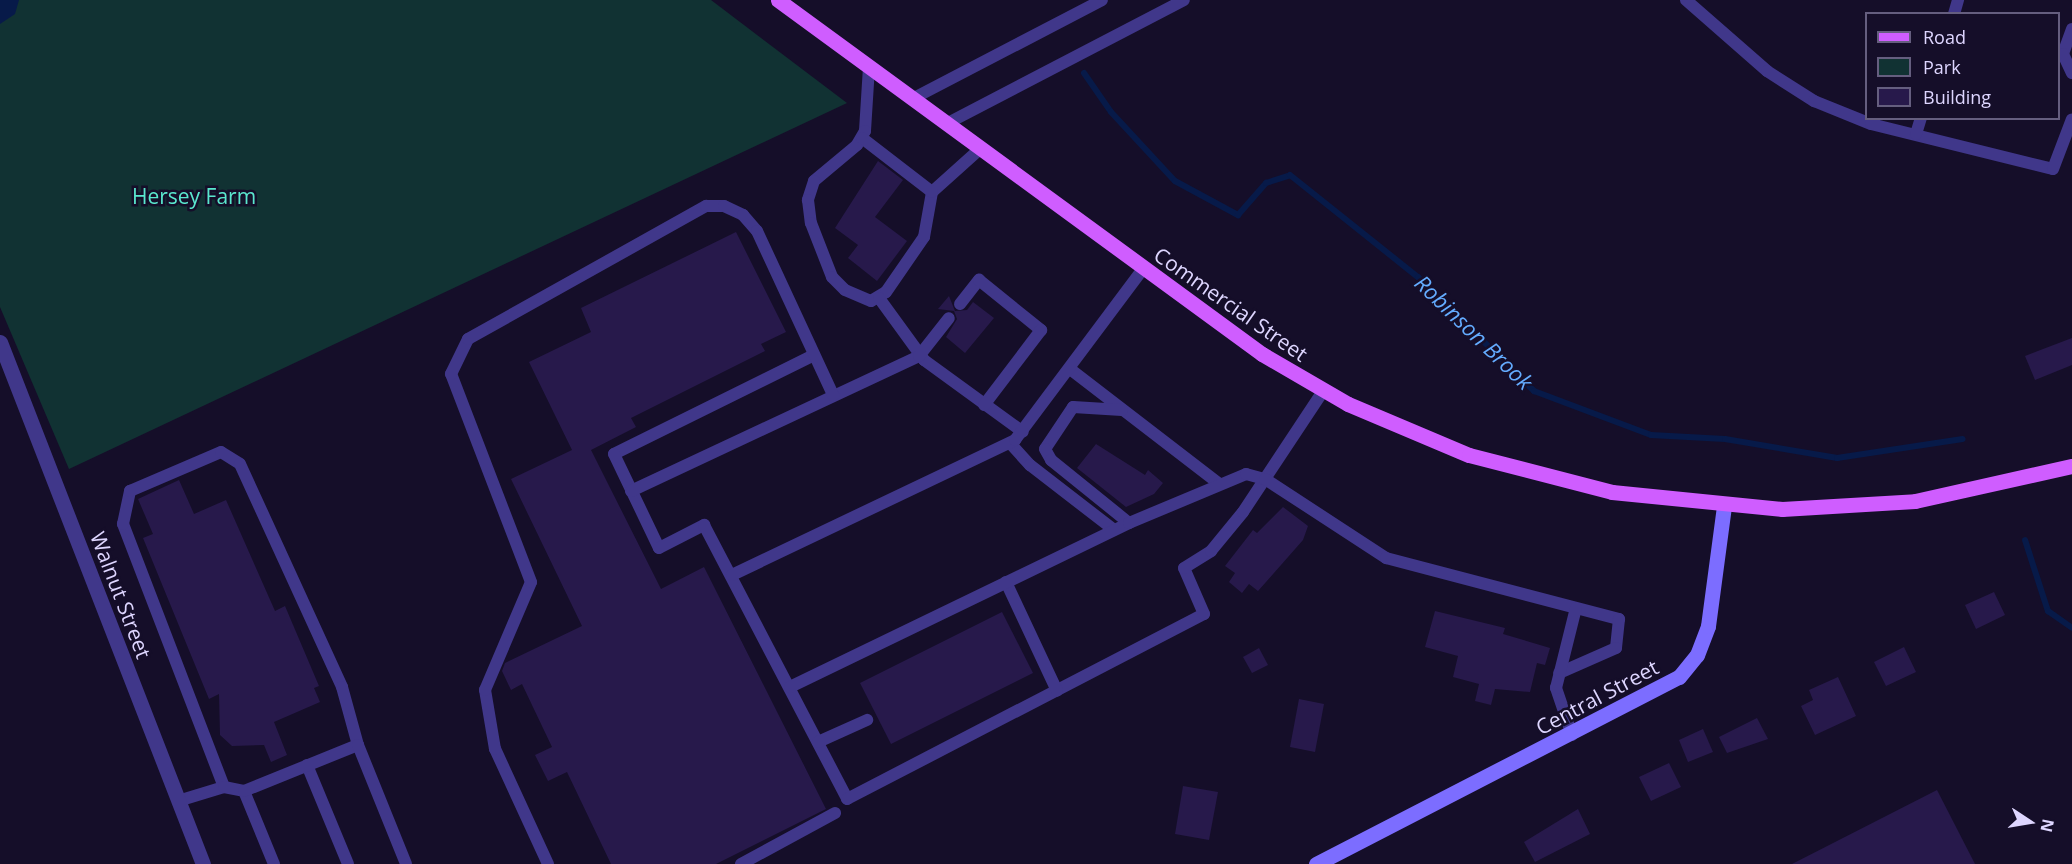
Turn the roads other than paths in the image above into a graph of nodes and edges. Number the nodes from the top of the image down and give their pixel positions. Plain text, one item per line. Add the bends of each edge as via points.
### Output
1 (778, 0) edge
2 (1102, 0) edge
3 (1184, 0) edge
4 (1686, 0) edge
5 (1161, 5) edge
6 (2072, 29) edge
7 (869, 67) junction
8 (2072, 73) edge
9 (912, 99) junction
10 (2072, 119) edge
11 (1920, 120) edge
12 (946, 124) junction
13 (1916, 134) junction
14 (862, 138) junction
15 (980, 149) junction
16 (932, 192) junction
17 (1143, 269) junction
18 (879, 298) junction
19 (960, 304) dead end
20 (949, 318) dead end
21 (0, 342) edge
22 (814, 354) junction
23 (919, 356) junction
24 (1070, 369) junction
25 (1323, 391) junction
26 (833, 395) junction
27 (984, 405) junction
28 (1122, 410) junction
29 (1023, 432) junction
30 (1010, 443) junction
31 (2072, 466) edge
32 (1265, 479) junction
33 (1218, 483) junction
34 (631, 491) junction
35 (1724, 506) junction
36 (1129, 523) junction
37 (1114, 530) junction
38 (732, 575) junction
39 (1006, 582) junction
40 (1576, 608) junction
41 (1559, 673) junction
42 (790, 687) junction
43 (1058, 691) junction
44 (867, 720) dead end
45 (1572, 735) junction
46 (818, 742) junction
47 (358, 745) junction
48 (307, 765) junction
49 (224, 787) junction
50 (244, 791) junction
51 (178, 801) junction
52 (835, 813) dead end
53 (203, 864) edge
54 (274, 864) edge
55 (348, 864) edge
56 (406, 864) edge
57 (548, 864) edge
58 (741, 864) edge
59 (1316, 864) edge

1 - 7 main road, Commercial Street
2 - 9 lane
3 - 5 lane
4 - 13 lane via 1767,71 1814,101 1871,124
5 - 12 lane
6 - 8 lane via 2063,54
7 - 9 main road, Commercial Street
7 - 14 lane
9 - 12 main road, Commercial Street
10 - 13 lane via 2053,169
11 - 13 lane
12 - 15 main road, Commercial Street
14 - 16 lane
14 - 18 lane via 814,181 807,208 838,284 862,300
15 - 16 lane
15 - 17 main road, Commercial Street
16 - 18 lane via 921,244
17 - 24 lane
17 - 25 main road, Commercial Street
18 - 23 lane
19 - 27 lane via 979,280 1041,330
20 - 23 lane
21 - 51 street, Walnut Street
22 - 26 lane
22 - 34 lane via 614,454
22 - 57 lane via 757,231 743,214 715,205 468,339 451,374 531,582 485,690 495,749
23 - 26 lane
23 - 27 lane
24 - 28 lane
24 - 29 lane
25 - 32 lane
25 - 35 main road, Commercial Street via 1394,426 1492,462 1591,488
26 - 34 lane
27 - 29 lane
28 - 33 lane
28 - 36 lane via 1073,407 1045,449 1051,460
29 - 30 lane
30 - 37 lane via 1030,465
30 - 38 lane
31 - 35 main road via 1915,501 1837,508
32 - 33 lane via 1246,474
32 - 40 lane via 1386,558
32 - 43 lane via 1219,543 1184,567 1204,614
33 - 36 lane
34 - 38 lane via 659,548 704,525
35 - 45 main road, Central Street via 1708,626 1692,663 1653,694
36 - 37 lane
37 - 39 lane
38 - 42 lane
39 - 42 lane
39 - 43 lane
40 - 41 lane
40 - 41 lane via 1619,619 1616,648
41 - 45 lane via 1556,694
42 - 46 lane
43 - 46 lane via 847,799
44 - 46 lane
45 - 59 main road, Central Street
47 - 48 lane
47 - 49 lane via 342,687 240,464 221,452 130,491 123,524
47 - 56 lane
48 - 50 lane
48 - 55 lane
49 - 50 lane
49 - 51 lane
50 - 54 lane
51 - 53 street, Walnut Street
52 - 58 lane

